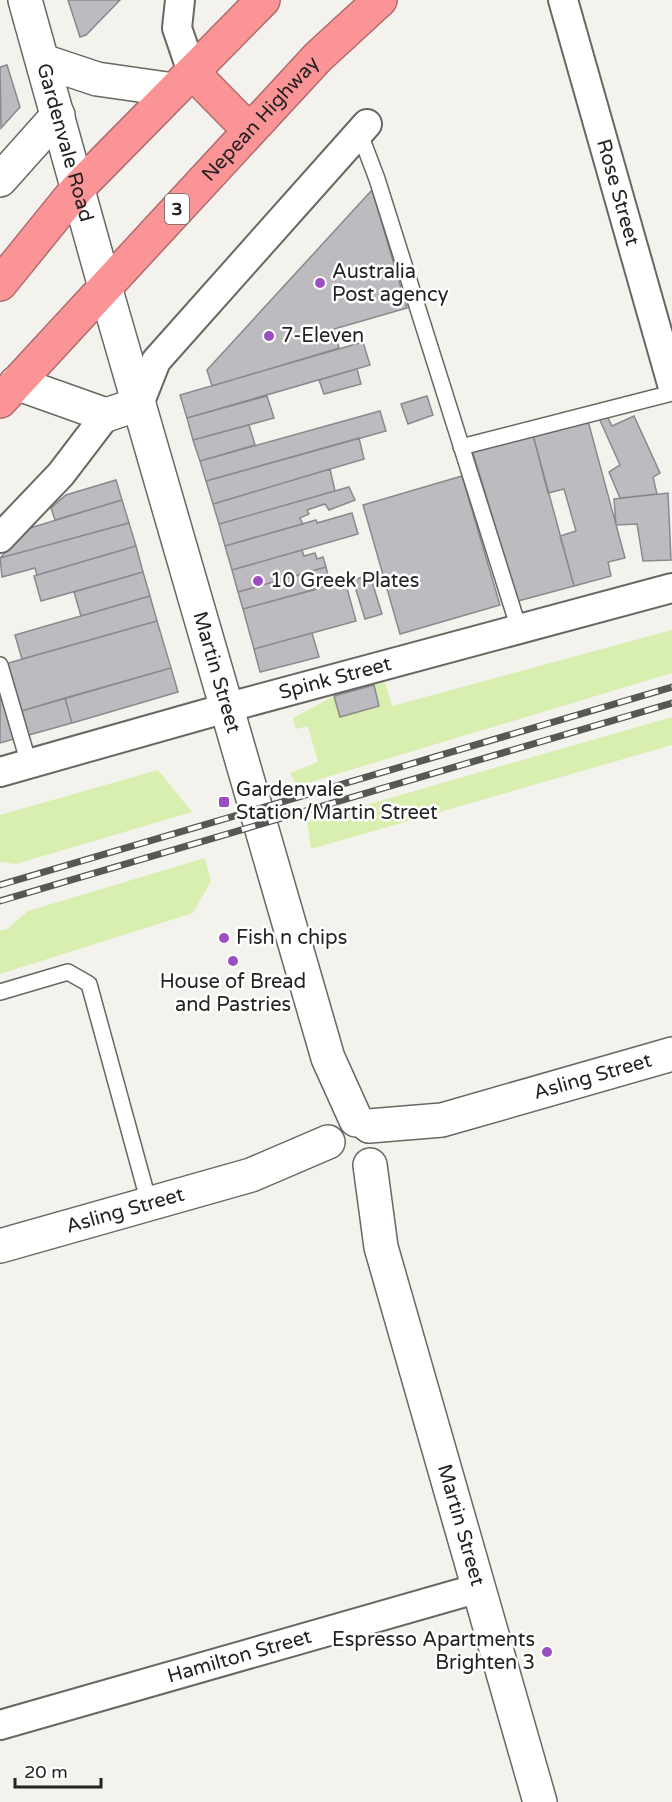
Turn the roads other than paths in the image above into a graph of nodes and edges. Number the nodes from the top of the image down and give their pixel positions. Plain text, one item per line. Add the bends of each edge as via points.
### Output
1 (25, 0) edge
2 (180, 0) edge
3 (263, 0) edge
4 (380, 0) edge
5 (563, 0) edge
6 (43, 61) junction
7 (183, 81) junction
8 (57, 115) junction
9 (364, 129) joint
10 (249, 130) junction
11 (0, 180) edge
12 (77, 189) junction
13 (0, 284) edge
14 (105, 287) junction
15 (672, 384) edge
16 (8, 392) edge
17 (672, 393) edge
18 (139, 404) junction
19 (106, 415) junction
20 (461, 447) junction
21 (0, 538) edge
22 (672, 588) edge
23 (519, 629) junction
24 (0, 665) edge
25 (226, 708) junction
26 (29, 764) junction
27 (0, 772) edge
28 (0, 992) edge
29 (672, 1054) edge
30 (352, 1146) junction
31 (149, 1203) junction
32 (0, 1246) edge
33 (479, 1588) junction
34 (0, 1725) edge
35 (540, 1802) edge

1 - 6 street, Gardenvale Road
2 - 7 street via 177,28
3 - 7 highway
4 - 10 highway, Nepean Highway / 3 via 318,57
5 - 15 street, Rose Street
6 - 7 street via 97,79
6 - 8 street, Gardenvale Road
7 - 10 highway
7 - 12 highway
8 - 11 street
8 - 12 street, Gardenvale Road
9 - 18 street via 156,361
9 - 20 lane
10 - 14 highway, Nepean Highway / 3
12 - 13 highway
12 - 14 street, Gardenvale Road
14 - 16 highway, Nepean Highway / 3
14 - 18 street, Martin Street
16 - 19 street
17 - 20 lane
18 - 19 street
18 - 25 street, Martin Street
19 - 21 street via 61,474
20 - 23 lane
22 - 23 street, Spink Street
23 - 25 street, Spink Street
24 - 26 lane
25 - 26 street, Spink Street
25 - 30 street, Martin Street
26 - 27 street, Spink Street
28 - 31 lane via 68,972 89,984
29 - 30 street, Asling Street
30 - 31 street, Asling Street
30 - 33 street, Martin Street
31 - 32 street, Asling Street
33 - 34 street, Hamilton Street
33 - 35 street, Martin Street

